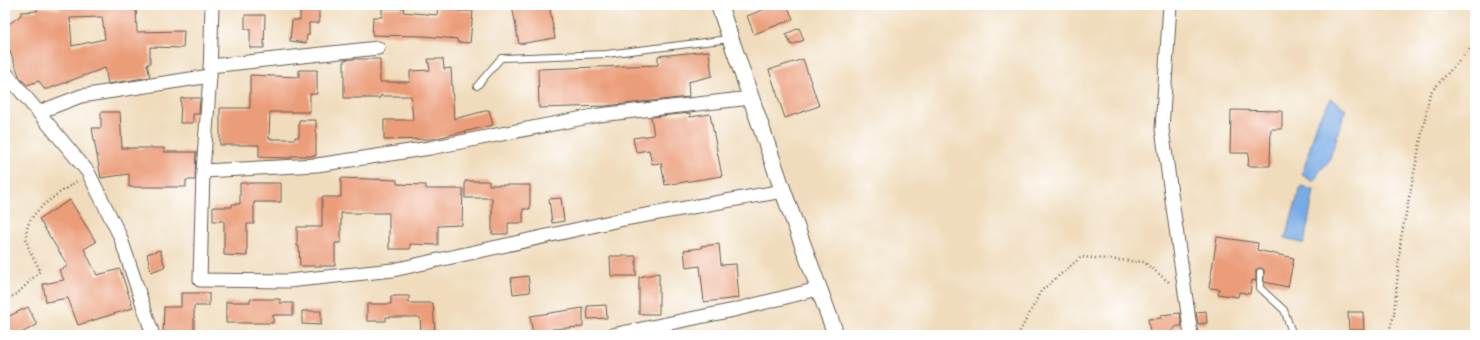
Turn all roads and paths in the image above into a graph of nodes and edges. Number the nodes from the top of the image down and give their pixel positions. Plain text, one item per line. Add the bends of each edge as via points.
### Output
1 (212, 5) edge
2 (719, 5) edge
3 (1170, 5) edge
4 (730, 39) junction
5 (1475, 43) edge
6 (378, 48) dead end
7 (210, 71) junction
8 (5, 72) edge
9 (477, 86) dead end
10 (751, 98) junction
11 (39, 112) junction
12 (203, 171) junction
13 (88, 172) junction
14 (783, 191) junction
15 (1260, 272) dead end
16 (818, 289) junction
17 (1185, 296) junction
18 (5, 300) edge
19 (632, 333) edge
20 (153, 335) edge
21 (612, 335) edge
22 (836, 335) edge
23 (1018, 335) edge
24 (1191, 335) edge
25 (1293, 335) edge
26 (1388, 335) edge

1 - 7 street
2 - 4 street
3 - 17 street via 1162,129
4 - 9 lane via 606,54 501,58
4 - 10 street
5 - 26 path via 1430,93 1401,238 1394,315
6 - 7 street
7 - 11 street via 81,96
7 - 12 street
8 - 11 street
10 - 12 street via 599,115 430,148 317,165
10 - 14 street
11 - 13 street
12 - 14 street via 200,280 288,281 393,270 624,219
13 - 18 path via 34,214 26,228 28,245 40,271 17,294
13 - 20 street via 120,236
14 - 16 street
15 - 25 lane via 1260,288 1284,310
16 - 19 street
16 - 22 street
17 - 23 path via 1144,262 1081,257 1041,291
17 - 24 street
19 - 21 street

